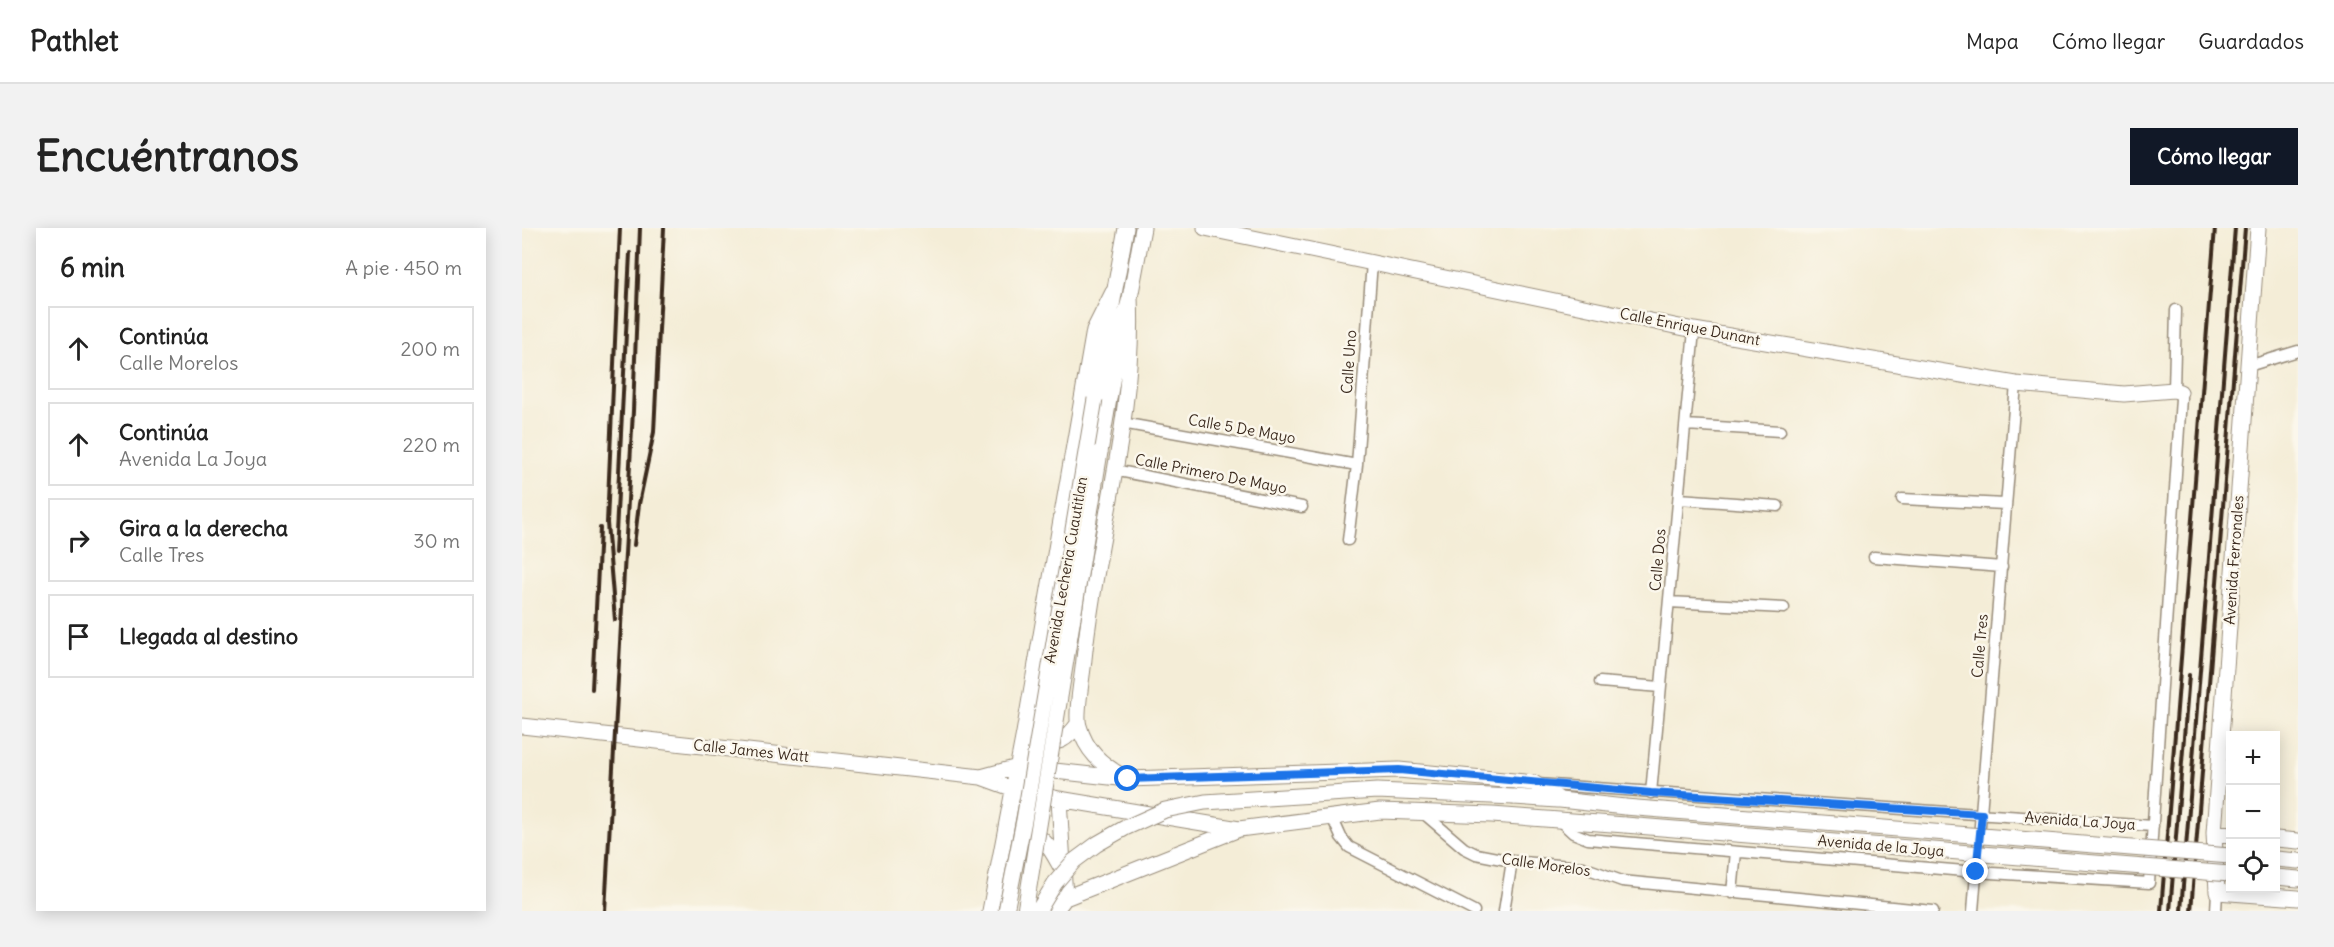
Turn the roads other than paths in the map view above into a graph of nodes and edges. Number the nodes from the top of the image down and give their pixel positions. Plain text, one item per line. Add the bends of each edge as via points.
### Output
1 (1126, 228) edge
2 (1143, 228) edge
3 (1205, 228) edge
4 (2258, 228) edge
5 (1372, 262) junction
6 (1113, 292) junction
7 (1131, 298) junction
8 (2176, 310) dead end
9 (1694, 330) junction
10 (2298, 351) edge
11 (2248, 366) junction
12 (2016, 384) junction
13 (2177, 391) junction
14 (1122, 423) junction
15 (1686, 425) junction
16 (1780, 430) dead end
17 (1357, 465) junction
18 (1114, 470) junction
19 (1679, 499) junction
20 (1902, 499) dead end
21 (2005, 504) junction
22 (1778, 506) dead end
23 (1302, 507) dead end
24 (1348, 540) dead end
25 (1874, 557) dead end
26 (2001, 567) junction
27 (1669, 602) junction
28 (1784, 608) dead end
29 (1600, 682) dead end
30 (1660, 687) junction
31 (1078, 724) junction
32 (522, 726) edge
33 (1024, 733) junction
34 (1018, 767) junction
35 (981, 777) junction
36 (1128, 779) junction
37 (1533, 783) junction
38 (1014, 789) junction
39 (1651, 793) junction
40 (1059, 799) junction
41 (1564, 800) junction
42 (1422, 812) junction
43 (1982, 814) junction
44 (1332, 817) junction
45 (1563, 820) junction
46 (2153, 826) junction
47 (1239, 829) junction
48 (2214, 833) junction
49 (2226, 834) edge
50 (1005, 839) junction
51 (2280, 839) edge
52 (2298, 841) edge
53 (1737, 852) junction
54 (2226, 855) edge
55 (2280, 859) edge
56 (1512, 861) junction
57 (2298, 861) edge
58 (1064, 872) junction
59 (1976, 872) junction
60 (2226, 874) edge
61 (2280, 877) edge
62 (2298, 879) edge
63 (2217, 892) junction
64 (1732, 893) junction
65 (1065, 898) junction
66 (2298, 898) edge
67 (990, 911) edge
68 (1006, 911) edge
69 (1025, 911) edge
70 (1038, 911) edge
71 (1055, 911) edge
72 (1474, 911) edge
73 (1504, 911) edge
74 (1933, 911) edge
75 (1973, 911) edge
76 (2216, 911) edge

1 - 6 main road, Avenida Lecheria Cuautitlan
2 - 7 main road
3 - 5 main road, Calle Enrique Dunant
4 - 11 main road, Avenida Ferronales
5 - 9 main road, Calle Enrique Dunant
5 - 17 street, Calle Uno
6 - 33 main road via 1094,330
6 - 68 main road, Avenida Lecheria Cuautitlan, bridge
7 - 14 main road via 1132,340
7 - 69 main road, Avenida Lecheria Cuautitlan, bridge via 1120,334
8 - 13 street
9 - 12 main road, Calle Enrique Dunant
9 - 15 street, Calle Dos
10 - 11 street
11 - 48 main road, Avenida Ferronales
12 - 13 main road, Calle Enrique Dunant via 2124,394
12 - 21 street, Calle Tres
13 - 46 street via 2181,398
14 - 17 street, Calle 5 De Mayo
14 - 18 main road
15 - 16 street
15 - 19 street, Calle Dos
17 - 24 street, Calle Uno
18 - 23 street, Calle Primero De Mayo
18 - 31 main road via 1086,635
19 - 22 street
19 - 27 street, Calle Dos
20 - 21 street
21 - 26 street, Calle Tres
25 - 26 street
26 - 43 street, Calle Tres
27 - 28 street
27 - 30 street, Calle Dos
29 - 30 street
30 - 39 street, Calle Dos
31 - 33 main road via 1069,736 1056,743
31 - 36 main road via 1096,758
32 - 35 main road, Calle James Watt
33 - 34 main road
34 - 35 main road, Calle James Watt
34 - 36 main road
34 - 38 main road
35 - 38 main road, Calle James Watt
36 - 37 main road via 1399,770
37 - 39 street, Avenida La Joya
37 - 41 main road
38 - 40 main road
38 - 50 main road
39 - 43 street, Avenida La Joya
40 - 47 main road
40 - 58 main road
41 - 54 main road, Avenida de la Joya, bridge
41 - 70 main road, Avenida de la Joya, bridge via 1377,791 1205,802 1165,810 1125,828 1074,861 1054,883
42 - 44 main road via 1380,811
42 - 45 main road
42 - 56 street, Calle Morelos via 1464,848
43 - 46 street, Avenida La Joya
43 - 59 street, Calle Tres
44 - 47 main road
44 - 72 street via 1349,847
45 - 53 street, Avenida La Joya via 1574,833 1588,839
45 - 60 main road, Avenida de la Joya, bridge
46 - 59 street, Avenida La Joya via 2149,883
47 - 65 main road
48 - 49 main road
48 - 63 main road, Avenida Ferronales
50 - 58 main road via 1025,833 1041,837
50 - 67 main road
51 - 52 main road
53 - 59 street, Avenida La Joya
53 - 64 street
55 - 57 main road
56 - 64 street, Calle Morelos via 1582,867 1622,881
56 - 73 street
58 - 65 main road
59 - 75 street, Calle Tres
61 - 62 main road
63 - 66 main road
63 - 76 street
64 - 74 street, Calle Morelos
65 - 71 main road

